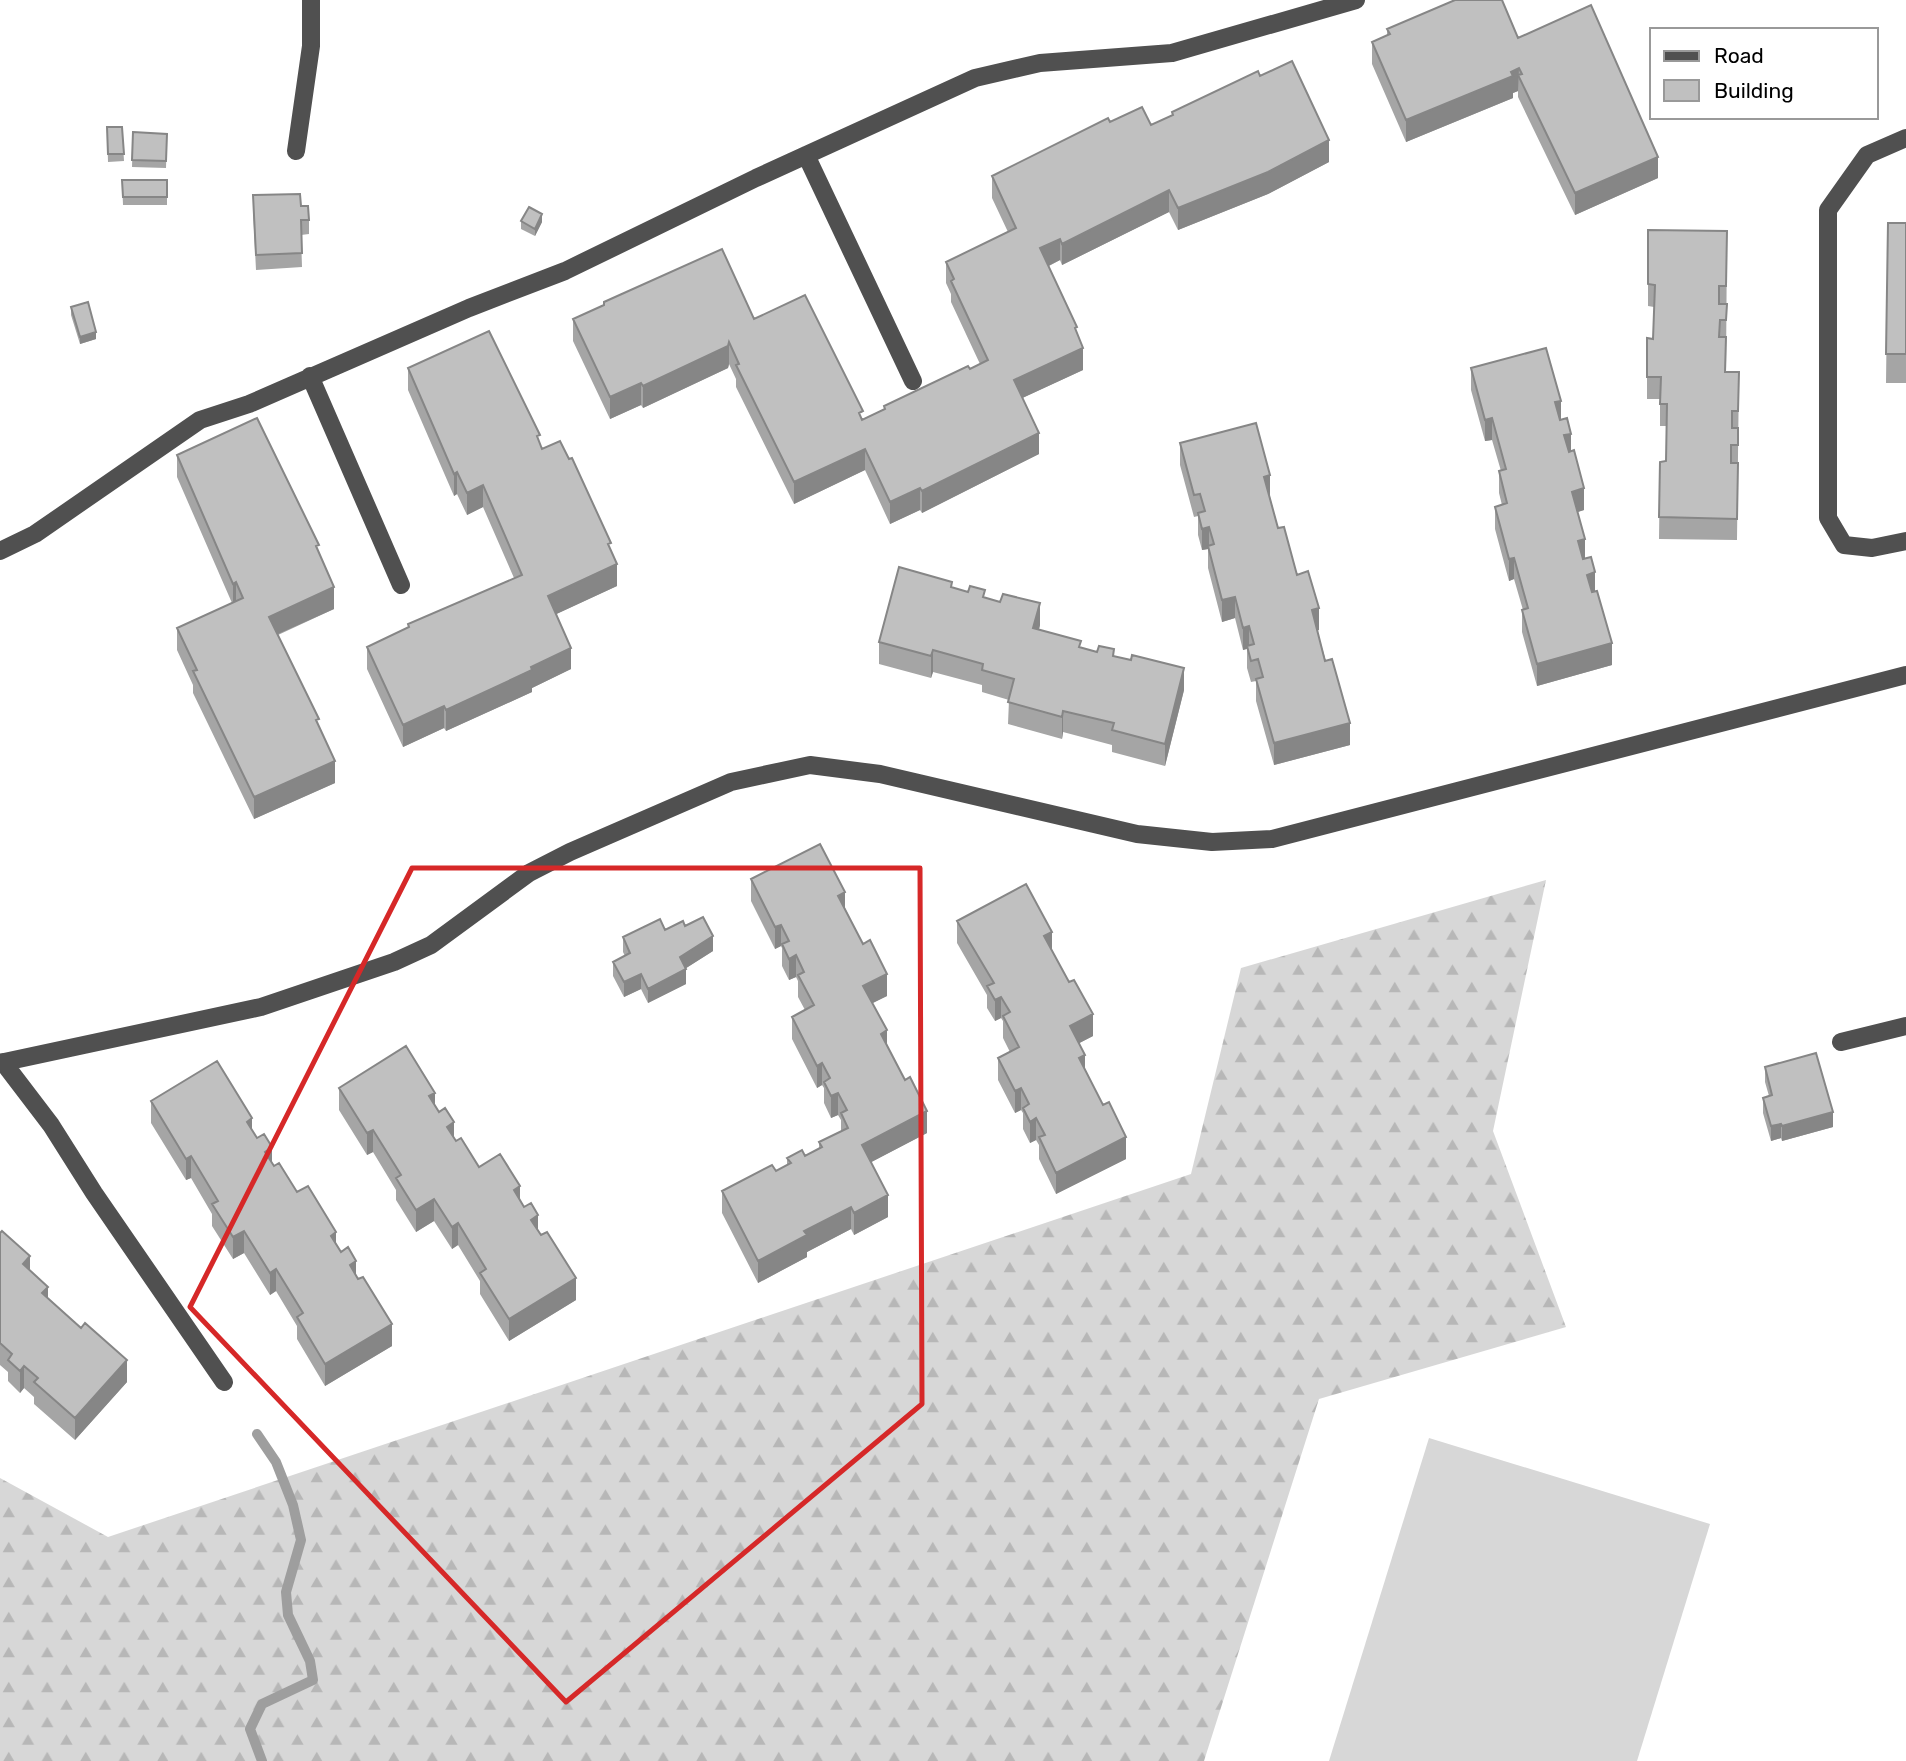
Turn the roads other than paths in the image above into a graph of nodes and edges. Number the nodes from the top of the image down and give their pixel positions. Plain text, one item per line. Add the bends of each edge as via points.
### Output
1 (311, 0) edge
2 (1356, 0) edge
3 (1906, 138) edge
4 (296, 151) dead end
5 (806, 155) junction
6 (310, 376) junction
7 (913, 381) dead end
8 (1906, 541) edge
9 (0, 551) edge
10 (401, 585) dead end
11 (1906, 675) edge
12 (1906, 1026) edge
13 (1841, 1042) dead end
14 (2, 1063) edge
15 (224, 1382) dead end

1 - 4 lane via 311,46
2 - 5 lane via 1172,53 1040,63 985,75
3 - 8 lane via 1867,155 1828,210 1828,518 1844,545 1872,548
5 - 6 lane via 565,271
5 - 7 lane
6 - 9 lane via 200,420 35,534
6 - 10 lane
11 - 14 lane via 1272,839 1212,842 1137,834 880,774 810,765 731,782 570,852 529,873 431,945 394,962 261,1007
12 - 13 lane
14 - 15 lane via 51,1125

